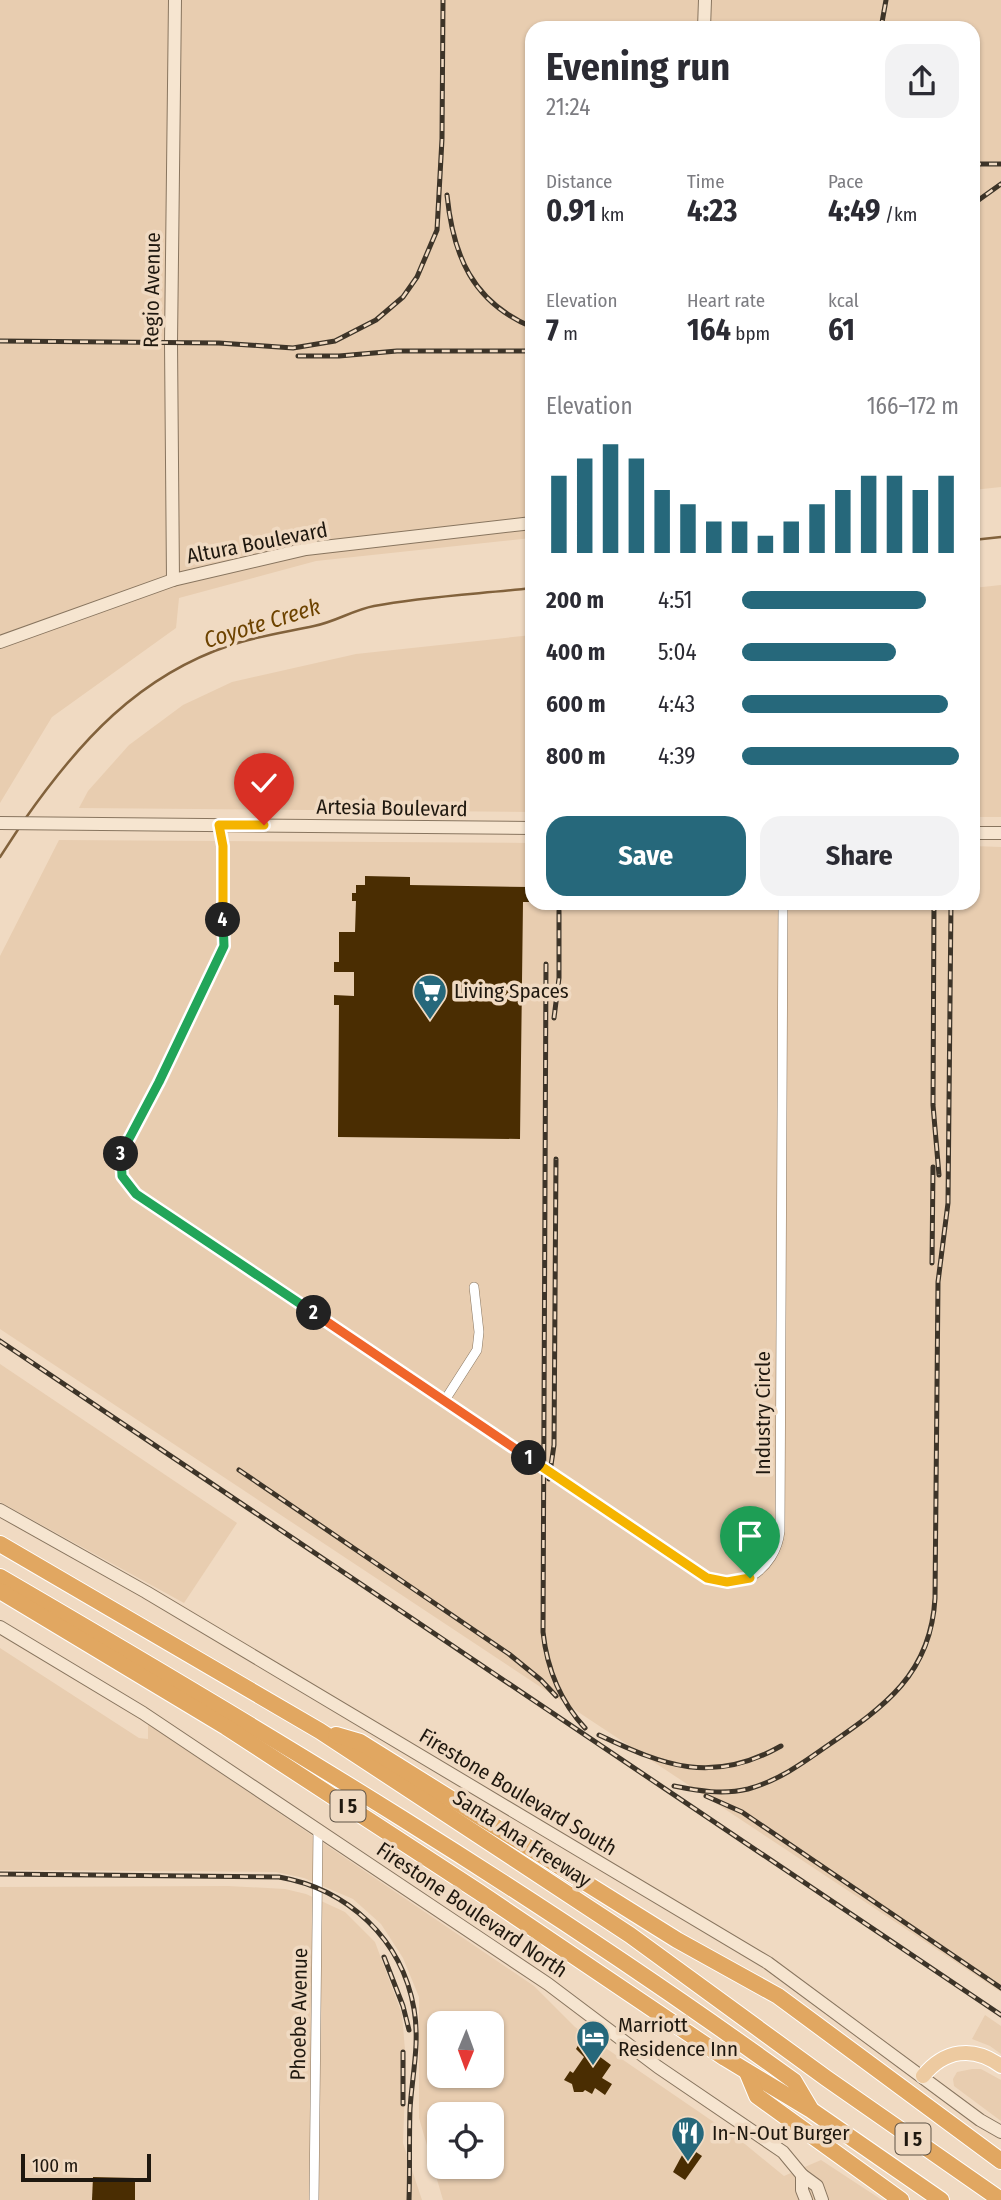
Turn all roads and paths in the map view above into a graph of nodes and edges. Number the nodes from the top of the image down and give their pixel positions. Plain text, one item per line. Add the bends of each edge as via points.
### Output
1 (175, 0) edge
2 (705, 0) edge
3 (704, 21) edge
4 (525, 524) edge
5 (173, 580) junction
6 (0, 642) edge
7 (0, 823) edge
8 (219, 825) junction
9 (525, 828) edge
10 (980, 833) edge
11 (1001, 833) edge
12 (783, 910) edge
13 (474, 1287) dead end
14 (445, 1401) junction
15 (0, 1510) edge
16 (0, 1544) edge
17 (0, 1577) edge
18 (0, 1591) edge
19 (0, 1627) edge
20 (320, 1731) junction
21 (318, 1829) junction
22 (1001, 2066) edge
23 (747, 2072) junction
24 (923, 2076) junction
25 (811, 2110) junction
26 (1001, 2132) edge
27 (1001, 2161) edge
28 (802, 2175) junction
29 (314, 2200) edge
30 (806, 2200) edge
31 (822, 2200) edge
32 (901, 2200) edge
33 (941, 2200) edge
34 (1001, 2200) edge

1 - 5 street, Regio Avenue
2 - 3 street
4 - 5 street, Altura Boulevard via 306,549
5 - 6 street, Altura Boulevard
7 - 8 street, Artesia Boulevard
8 - 9 street, Artesia Boulevard
8 - 14 street, Industry Circle via 224,946 123,1148 122,1176 136,1194
10 - 11 street
12 - 14 street, Industry Circle via 780,1531 771,1560 741,1581 707,1578
13 - 14 street via 477,1350
15 - 24 street, Firestone Boulevard South via 146,1592 768,1963
16 - 20 highway, Santa Ana Freeway / I 5
17 - 25 highway via 385,1805 588,1938 794,2081
18 - 23 highway, I 5 via 226,1727
19 - 21 street, Firestone Boulevard North via 142,1713
20 - 27 highway via 360,1742 677,1940 778,1996
20 - 34 highway, Santa Ana Freeway / I 5 via 630,1935
21 - 28 street, Firestone Boulevard North via 548,1984 658,2067 783,2152
21 - 29 street, Phoebe Avenue
22 - 24 main road via 971,2052 957,2052 936,2062
23 - 25 highway, I 5
23 - 32 highway via 757,2096
24 - 26 street, Firestone Boulevard South
25 - 33 highway, I 5
28 - 30 street
28 - 31 street, Firestone Boulevard North via 817,2186

